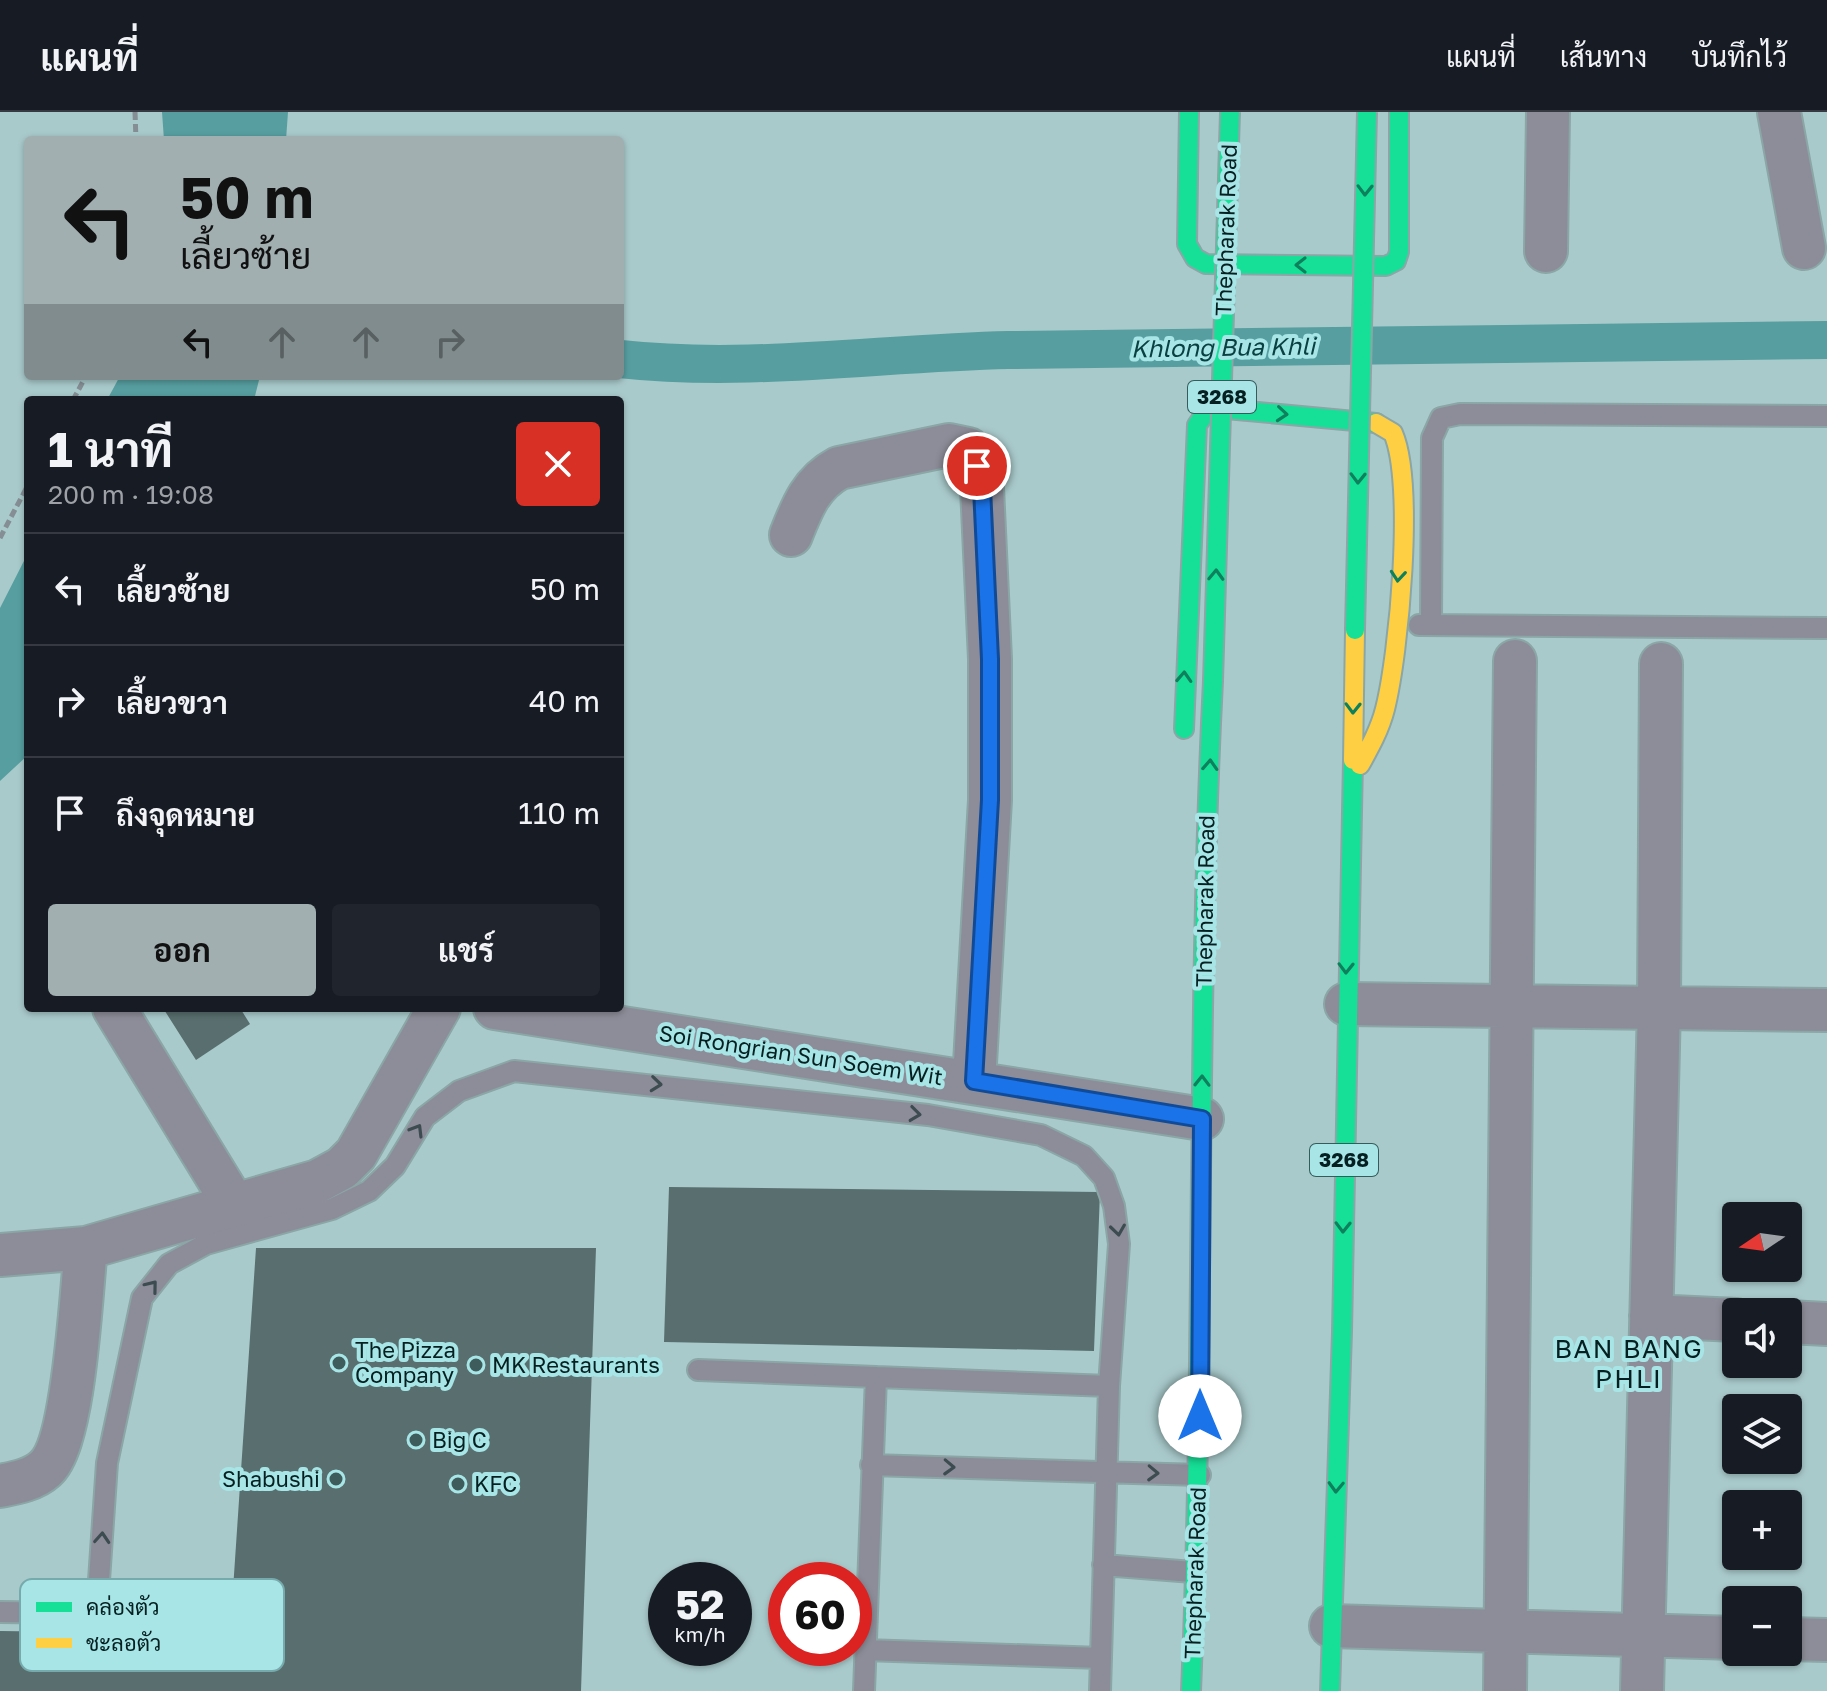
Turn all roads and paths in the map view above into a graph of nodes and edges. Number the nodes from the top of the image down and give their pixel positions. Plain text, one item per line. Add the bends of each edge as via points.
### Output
1 (135, 112) edge
2 (1189, 112) edge
3 (1230, 112) edge
4 (1367, 112) edge
5 (1399, 112) edge
6 (1548, 112) edge
7 (1779, 112) edge
8 (136, 136) edge
9 (1804, 248) dead end
10 (1546, 251) dead end
11 (1827, 416) edge
12 (24, 493) edge
13 (791, 535) dead end
14 (0, 538) edge
15 (1394, 625) junction
16 (1431, 625) junction
17 (1827, 628) edge
18 (1515, 661) dead end
19 (1661, 664) dead end
20 (1351, 781) junction
21 (1205, 837) junction
22 (1346, 1004) junction
23 (1513, 1004) junction
24 (1659, 1006) junction
25 (1827, 1010) edge
26 (116, 1012) edge
27 (437, 1012) edge
28 (521, 1012) edge
29 (974, 1081) junction
30 (1202, 1119) junction
31 (233, 1203) junction
32 (86, 1248) junction
33 (0, 1255) edge
34 (1651, 1316) junction
35 (1722, 1319) edge
36 (1802, 1323) edge
37 (1827, 1324) edge
38 (698, 1370) dead end
39 (876, 1377) junction
40 (1109, 1386) junction
41 (871, 1465) junction
42 (1106, 1471) junction
43 (1200, 1475) junction
44 (0, 1486) edge
45 (868, 1562) edge
46 (1103, 1565) junction
47 (1193, 1572) junction
48 (99, 1579) edge
49 (0, 1612) edge
50 (20, 1612) edge
51 (1331, 1626) junction
52 (1506, 1631) junction
53 (1642, 1635) junction
54 (1722, 1638) edge
55 (1802, 1639) edge
56 (1827, 1640) edge
57 (872, 1650) edge
58 (1101, 1658) junction
59 (865, 1666) edge
60 (864, 1691) edge
61 (1100, 1691) edge
62 (1191, 1691) edge
63 (1330, 1691) edge
64 (1505, 1691) edge
65 (1642, 1691) edge

1 - 8 path
5 -> 2 main road via 1399,252 1386,266 1206,264 1195,258 1187,244
21 -> 3 main road, Thepharak Road / 3268, bridge
4 -> 20 main road, 3268, bridge
6 - 10 street
7 - 9 street
11 - 16 lane via 1441,418 1432,438
12 - 14 path
13 - 29 street via 805,499 822,477 839,468 949,445 968,449 977,466 984,519 990,759
15 - 16 lane
15 - 20 main road via 1387,701 1378,732
21 -> 15 main road via 1187,755 1183,705 1197,425 1204,415 1226,409 1389,428 1403,463 1404,518
16 - 17 lane
18 - 23 street
19 - 24 street
20 -> 22 main road, 3268
30 -> 21 main road, Thepharak Road / 3268
22 - 23 street
22 -> 51 main road, 3268
23 - 24 street
23 - 52 street
24 - 25 street
24 - 34 street
26 - 31 street
27 - 31 street via 356,1154 342,1168 318,1181
28 - 29 street, Soi Rongrian Sun Soem Wit
29 - 30 street, Soi Rongrian Sun Soem Wit
30 - 43 main road, Thepharak Road / 3268
31 - 32 street
32 - 33 street
32 - 44 street via 69,1408 58,1445 47,1468
34 - 35 street
34 - 53 street
36 - 37 street
38 - 39 lane
39 - 40 lane
39 - 41 lane
40 - 42 lane
48 -> 40 lane via 107,1463 142,1298 169,1264 206,1244 332,1209 369,1191 395,1166 425,1117 459,1091 514,1071 928,1115 1041,1135 1084,1156 1104,1178 1119,1244
41 -> 42 lane
41 - 45 lane
42 -> 43 lane
42 - 46 lane
43 - 47 main road, Thepharak Road / 3268
46 - 47 lane
46 - 58 lane
47 - 62 main road, Thepharak Road / 3268
49 -> 50 lane
51 - 52 street
51 - 63 main road, 3268
52 - 53 street
52 - 64 street
53 - 54 street
53 - 65 street
55 - 56 street
57 - 58 lane
58 - 61 lane
59 - 60 lane

